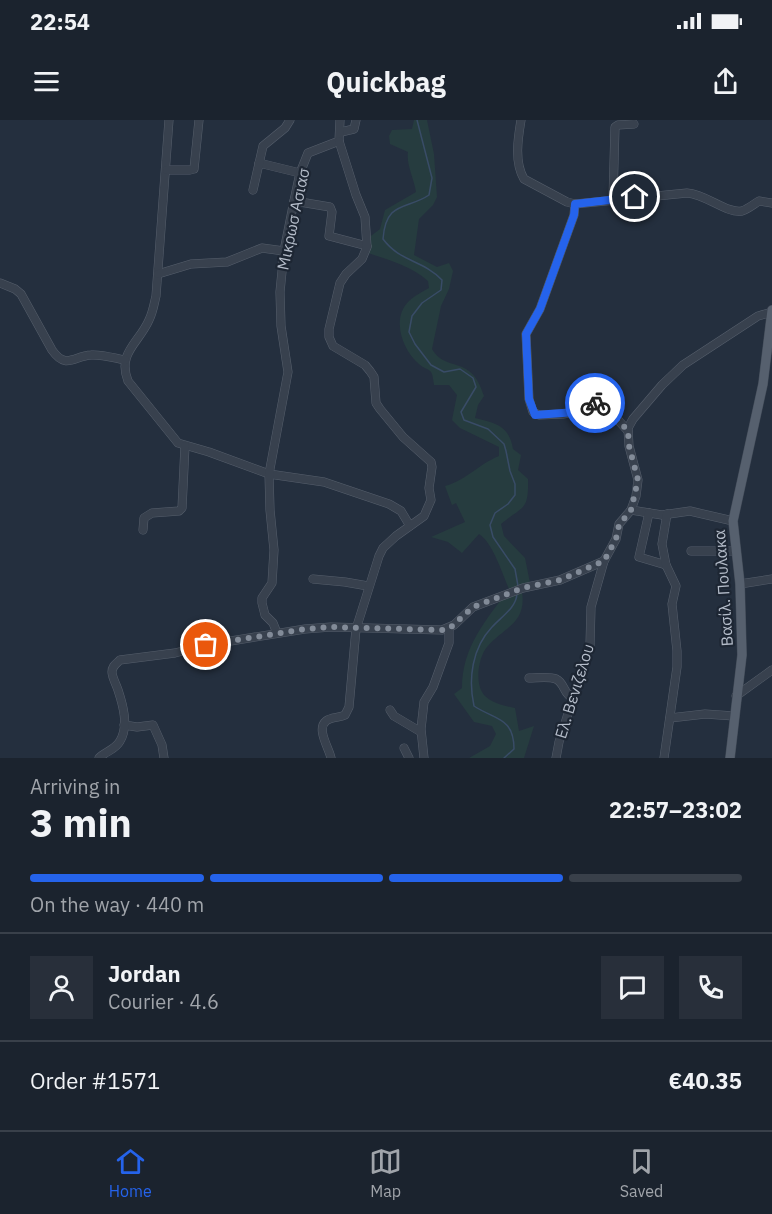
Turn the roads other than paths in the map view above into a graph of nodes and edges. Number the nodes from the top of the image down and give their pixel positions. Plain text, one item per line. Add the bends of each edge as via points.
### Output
1 (169, 120) edge
2 (199, 120) edge
3 (290, 120) edge
4 (340, 120) edge
5 (356, 120) edge
6 (520, 120) edge
7 (634, 124) dead end
8 (341, 132) junction
9 (339, 141) junction
10 (259, 163) junction
11 (167, 170) junction
12 (300, 173) junction
13 (253, 190) dead end
14 (614, 199) junction
15 (294, 201) junction
16 (772, 203) edge
17 (575, 204) junction
18 (367, 246) junction
19 (284, 251) junction
20 (158, 274) junction
21 (0, 283) edge
22 (772, 311) edge
23 (125, 360) junction
24 (628, 431) junction
25 (185, 446) junction
26 (269, 474) junction
27 (631, 510) junction
28 (649, 513) junction
29 (667, 514) junction
30 (733, 521) junction
31 (410, 526) junction
32 (143, 530) dead end
33 (691, 551) dead end
34 (736, 551) junction
35 (604, 561) junction
36 (666, 565) junction
37 (313, 579) dead end
38 (772, 579) edge
39 (740, 584) junction
40 (368, 586) junction
41 (356, 629) junction
42 (449, 629) junction
43 (277, 633) junction
44 (772, 670) edge
45 (530, 678) dead end
46 (736, 696) junction
47 (573, 698) junction
48 (390, 710) dead end
49 (734, 716) junction
50 (670, 718) junction
51 (124, 724) junction
52 (421, 732) junction
53 (404, 748) dead end
54 (99, 758) edge
55 (164, 758) edge
56 (331, 758) edge
57 (409, 758) edge
58 (424, 758) edge
59 (556, 758) edge
60 (664, 758) edge
61 (730, 758) edge

1 - 11 street
2 - 11 street via 194,168
3 - 10 street via 264,144
4 - 8 street
5 - 8 street via 354,129
6 - 17 street via 520,173 524,179
7 - 14 street via 615,128
8 - 9 street
9 - 12 street, Μικρωσ Ασιασ via 308,153
9 - 18 street via 365,217
10 - 12 street
10 - 13 street
11 - 20 street
12 - 15 street, Μικρωσ Ασιασ
14 - 16 street via 697,193 730,210 741,211 759,201
14 - 17 street
15 - 18 street via 330,207 329,236
15 - 19 street, Μικρωσ Ασιασ
17 - 24 street via 540,309 526,334 529,399 533,412 539,415 576,412 600,402
18 - 31 street via 362,259 340,283 329,337 333,346 370,371 376,403 403,437 430,462 430,505 424,516
19 - 20 street via 262,248 227,262 191,264
19 - 26 street, Μικρωσ Ασιασ via 279,303 289,366
20 - 23 street via 149,320
21 - 23 street via 21,294 59,357 72,360 93,355
22 - 24 street via 683,364 633,419
22 - 30 main road, Βασίλ. Πουλακα via 763,384
23 - 25 street via 128,381 173,439
24 - 27 street, Ελ. Βενιζελου via 638,480
25 - 26 street
25 - 32 street via 182,507 179,511 148,514
26 - 31 street via 324,482 389,504 401,511
26 - 43 street, Μικρωσ Ασιασ via 273,567 272,583 262,603
27 - 28 street
27 - 35 street, Ελ. Βενιζελου via 619,525
28 - 29 street
28 - 36 street via 639,557
29 - 30 street via 690,511
29 - 36 street via 662,544
30 - 34 main road, Βασίλ. Πουλακα
31 - 40 street via 383,548
33 - 34 street
34 - 39 main road, Βασίλ. Πουλακα
35 - 42 street via 560,580 523,588 473,607
35 - 47 street, Ελ. Βενιζελου via 591,607 590,645
36 - 50 street via 676,586 672,604 677,667
37 - 40 street
38 - 39 street
39 - 46 main road, Βασίλ. Πουλακα via 742,655
40 - 41 street
41 - 42 street
41 - 43 street via 331,627
41 - 56 street via 349,707 345,715 323,725
42 - 52 street via 449,644 424,702
43 - 51 street via 120,660 112,672
44 - 46 street
45 - 47 street via 556,680
46 - 49 main road, Βασίλ. Πουλακα
47 - 59 street, Ελ. Βενιζελου
48 - 52 street
49 - 50 street
49 - 61 main road, Βασίλ. Πουλακα
50 - 60 street
51 - 54 street via 117,746
51 - 55 street via 153,725
52 - 58 street
53 - 57 street

